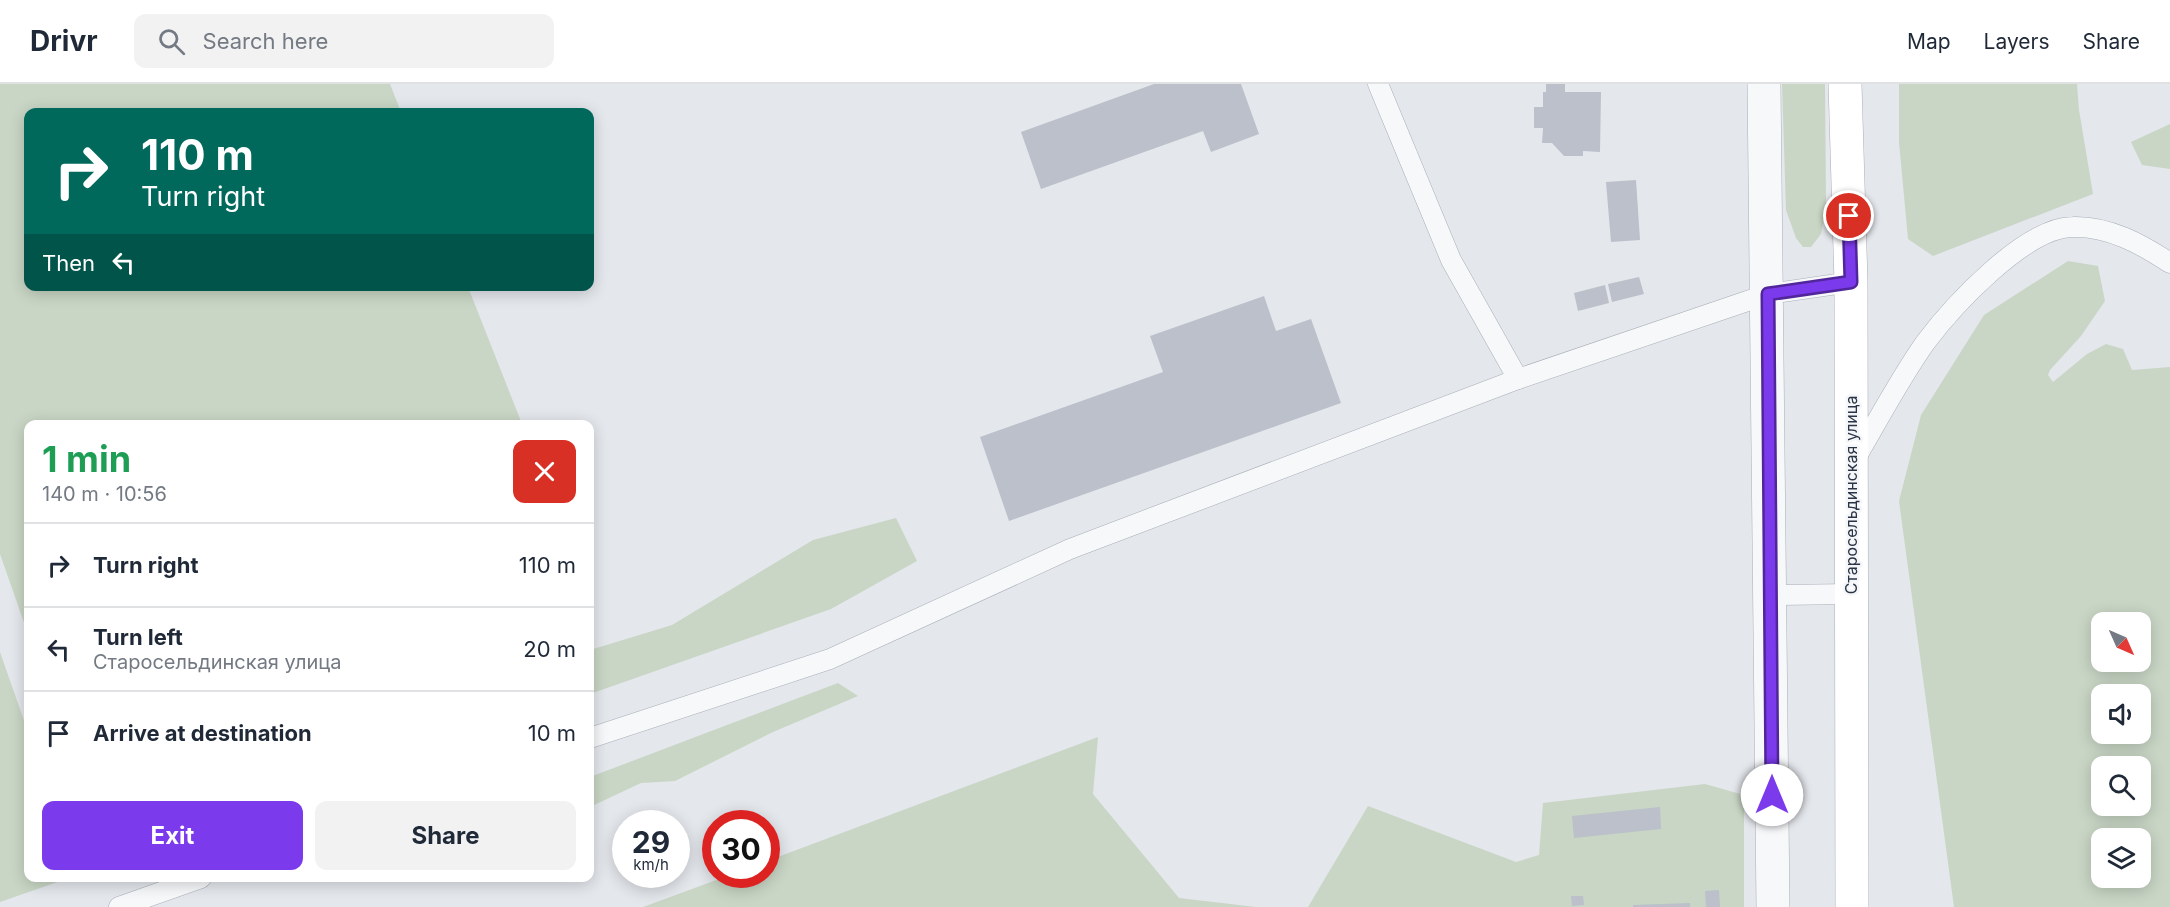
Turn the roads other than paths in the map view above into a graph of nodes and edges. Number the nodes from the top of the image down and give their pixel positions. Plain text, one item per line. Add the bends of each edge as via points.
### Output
1 (1378, 84) edge
2 (1764, 84) edge
3 (1845, 84) edge
4 (2170, 263) edge
5 (1851, 282) junction
6 (1768, 294) junction
7 (1518, 379) junction
8 (1851, 466) junction
9 (1851, 594) junction
10 (1770, 595) junction
11 (594, 737) edge
12 (190, 882) edge
13 (119, 907) edge
14 (1773, 907) edge
15 (1852, 907) edge

1 - 7 lane via 1450,260
2 - 6 street
3 - 5 main road, Старосельдинская улица
4 - 8 lane via 2104,229 2071,226 2033,240 1987,273 1925,343
5 - 6 lane
5 - 8 main road, Старосельдинская улица
6 - 7 lane
6 - 10 street
7 - 11 lane via 1070,549 830,659
8 - 9 main road, Старосельдинская улица
9 - 10 lane
9 - 15 main road, Старосельдинская улица
10 - 14 street
12 - 13 lane

